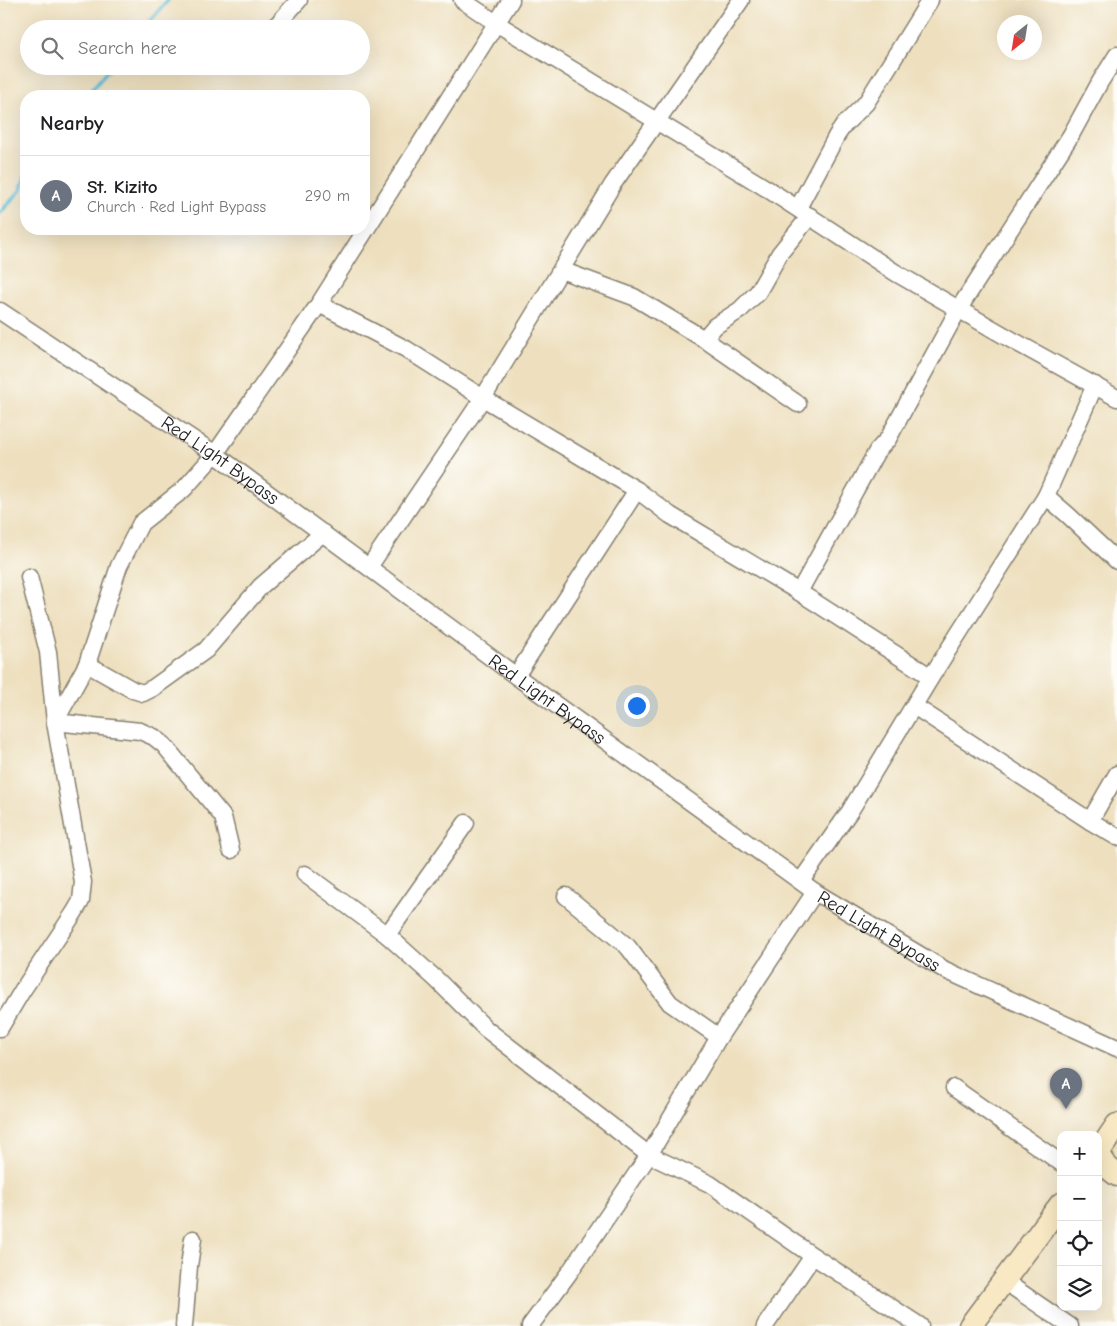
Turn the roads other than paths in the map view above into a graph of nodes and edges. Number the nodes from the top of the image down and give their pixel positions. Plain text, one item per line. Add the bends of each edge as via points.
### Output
1 (299, 0) edge
2 (462, 0) edge
3 (510, 0) edge
4 (741, 0) edge
5 (930, 0) edge
6 (281, 20) edge
7 (496, 23) junction
8 (1117, 55) edge
9 (656, 121) junction
10 (804, 212) junction
11 (370, 223) edge
12 (362, 235) edge
13 (561, 270) junction
14 (319, 304) junction
15 (958, 310) junction
16 (0, 311) edge
17 (704, 339) junction
18 (1095, 385) junction
19 (483, 398) junction
20 (1117, 398) edge
21 (798, 404) dead end
22 (215, 454) junction
23 (637, 490) junction
24 (1046, 496) junction
25 (323, 533) junction
26 (1117, 561) edge
27 (369, 567) junction
28 (29, 577) dead end
29 (799, 592) junction
30 (88, 664) junction
31 (516, 676) junction
32 (931, 677) junction
33 (914, 706) junction
34 (55, 722) junction
35 (1117, 774) edge
36 (1090, 821) junction
37 (466, 823) dead end
38 (1117, 837) edge
39 (231, 850) dead end
40 (305, 874) dead end
41 (801, 881) junction
42 (815, 892) junction
43 (566, 896) dead end
44 (387, 935) junction
45 (0, 1028) edge
46 (719, 1037) junction
47 (1117, 1048) edge
48 (954, 1088) dead end
49 (1117, 1125) edge
50 (649, 1155) junction
51 (1057, 1160) edge
52 (1117, 1175) edge
53 (1057, 1209) edge
54 (193, 1239) dead end
55 (813, 1256) junction
56 (1004, 1281) junction
57 (184, 1326) edge
58 (530, 1326) edge
59 (765, 1326) edge
60 (920, 1326) edge
61 (970, 1326) edge
62 (1070, 1326) edge

1 - 6 street
2 - 7 street
3 - 7 street
4 - 9 street
5 - 10 street via 866,103 837,135
7 - 9 street
7 - 11 street
8 - 15 street via 1071,135
9 - 10 street
9 - 13 street
10 - 15 street
10 - 17 street via 758,292 740,310 715,326
12 - 14 street
13 - 17 street via 634,297
13 - 19 street
14 - 19 street via 406,349
14 - 22 street
15 - 18 street
15 - 29 street
16 - 22 street, Red Light Bypass
17 - 21 street
18 - 20 street
18 - 24 street
19 - 23 street
19 - 27 street
22 - 25 street, Red Light Bypass
22 - 30 street via 184,489 142,523 119,566
23 - 29 street via 670,515
23 - 31 street
24 - 26 street
24 - 32 street
25 - 27 street, Red Light Bypass
25 - 30 street via 261,586 206,650 153,688 143,693 133,690
27 - 31 street, Red Light Bypass
28 - 34 street via 48,652
29 - 32 street
30 - 34 street
31 - 41 street, Red Light Bypass
32 - 33 street
33 - 36 street
33 - 41 street via 850,811
34 - 39 street via 140,731 154,737 223,817
34 - 45 street via 83,882 81,901
35 - 36 street
36 - 38 street
37 - 44 street
40 - 44 street
41 - 42 street, Red Light Bypass
42 - 46 street
42 - 47 street, Red Light Bypass via 946,970
43 - 46 street via 628,947 670,1003
44 - 50 street via 486,1029
46 - 50 street
48 - 51 street
49 - 52 street via 1098,1153
50 - 55 street via 710,1184
50 - 58 street
53 - 56 street
54 - 57 street
55 - 59 street
55 - 60 street
56 - 61 street
56 - 62 street

